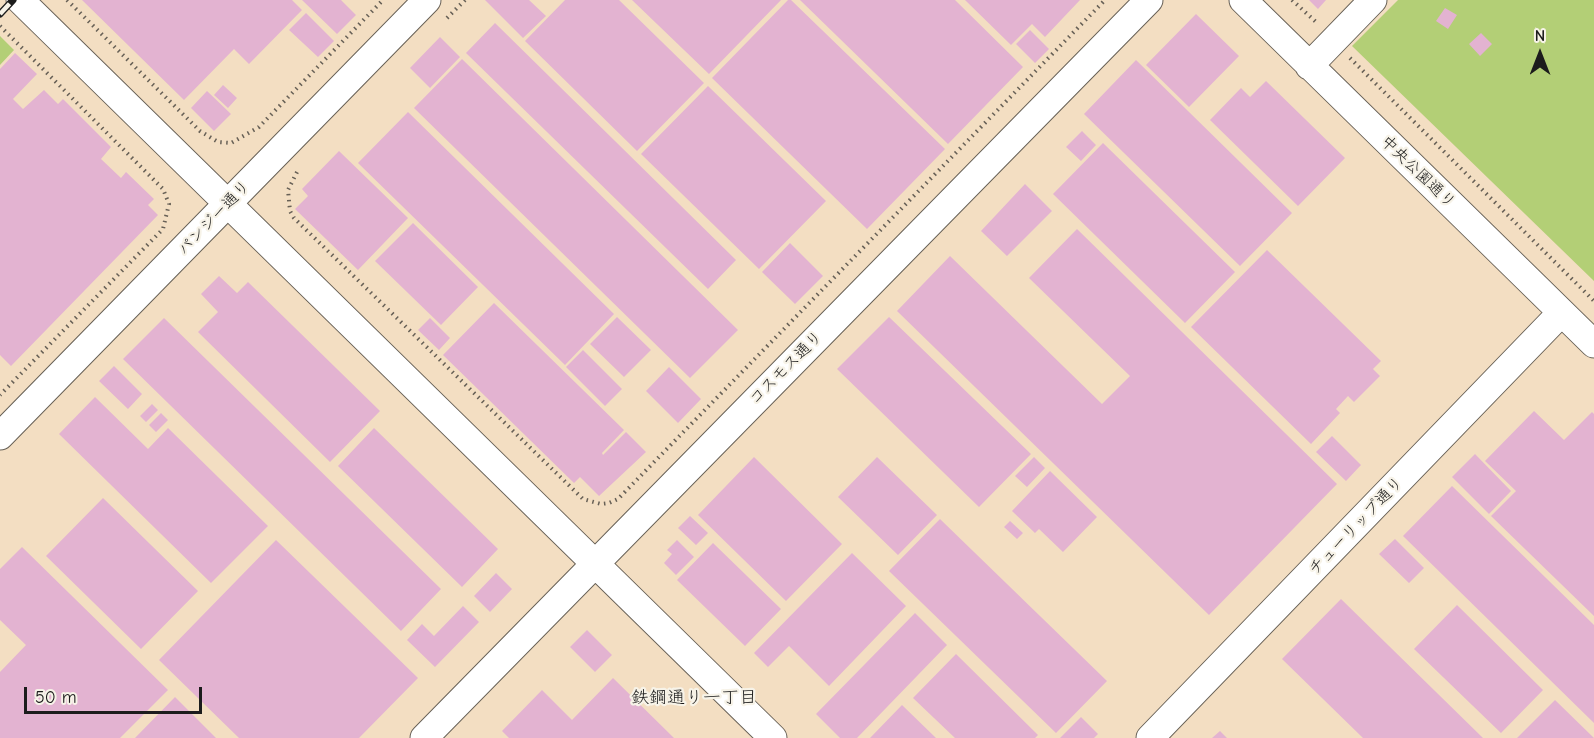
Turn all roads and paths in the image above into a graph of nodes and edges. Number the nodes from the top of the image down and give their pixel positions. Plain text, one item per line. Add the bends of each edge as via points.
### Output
1 (20, 0) edge
2 (67, 0) edge
3 (383, 0) edge
4 (427, 0) edge
5 (465, 0) edge
6 (1105, 0) edge
7 (1149, 0) edge
8 (1243, 0) edge
9 (1292, 0) edge
10 (1373, 0) edge
11 (1319, 24) dead end
12 (441, 25) dead end
13 (0, 26) edge
14 (1348, 50) dead end
15 (1309, 66) junction
16 (304, 165) dead end
17 (229, 203) junction
18 (1594, 301) edge
19 (1562, 313) junction
20 (1594, 344) edge
21 (0, 395) edge
22 (0, 436) edge
23 (594, 564) junction
24 (424, 738) edge
25 (773, 738) edge
26 (1150, 738) edge

1 - 17 street
2 - 3 path via 200,131 218,142 231,143 259,127
4 - 17 street, パンジー通り
5 - 12 path
6 - 16 path via 618,499 609,503 583,499 294,218 288,190 290,181
7 - 23 street, コスモス通り
8 - 15 street, 中央公園通り
9 - 11 path
10 - 15 street
13 - 21 path via 163,189 169,204 163,229
14 - 18 path via 1352,62
15 - 19 street, 中央公園通り
17 - 22 street, パンジー通り
17 - 23 street
19 - 20 street, 中央公園通り
19 - 26 street, チューリップ通り
23 - 24 street, コスモス通り
23 - 25 street

